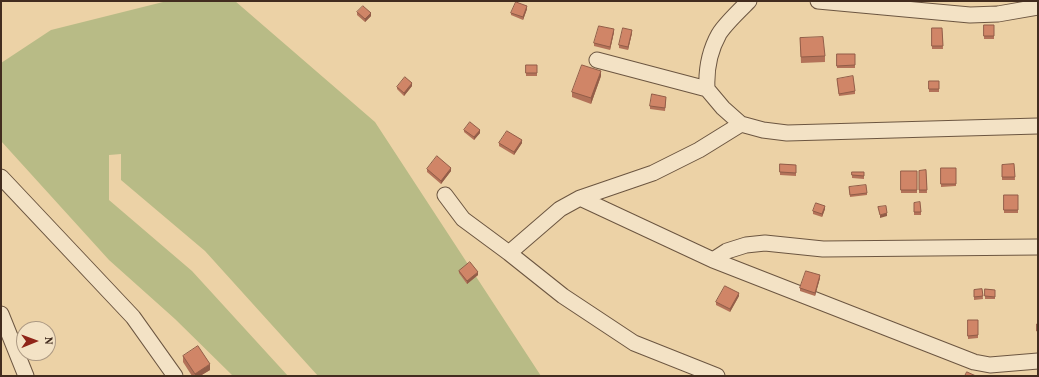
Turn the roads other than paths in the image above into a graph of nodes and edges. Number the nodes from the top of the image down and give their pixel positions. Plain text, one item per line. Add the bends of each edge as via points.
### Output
1 (749, 1) edge
2 (818, 1) edge
3 (1038, 7) edge
4 (597, 60) dead end
5 (707, 89) junction
6 (741, 124) junction
7 (1038, 126) edge
8 (1, 177) edge
9 (445, 195) dead end
10 (580, 198) junction
11 (1038, 248) edge
12 (510, 253) junction
13 (713, 260) junction
14 (1, 314) edge
15 (1038, 361) edge
16 (26, 376) edge
17 (175, 376) edge
18 (717, 376) edge

1 - 5 street via 719,34 706,75
2 - 3 street via 970,15 998,14
4 - 5 street
5 - 6 street
6 - 7 street via 787,133
6 - 10 street via 699,150 653,172
8 - 17 street via 133,317
9 - 12 street via 463,219
10 - 12 street via 560,209
10 - 13 street
11 - 13 street via 823,249 765,243 727,251
12 - 18 street via 563,296 634,343
13 - 15 street via 974,362 990,365
14 - 16 street

